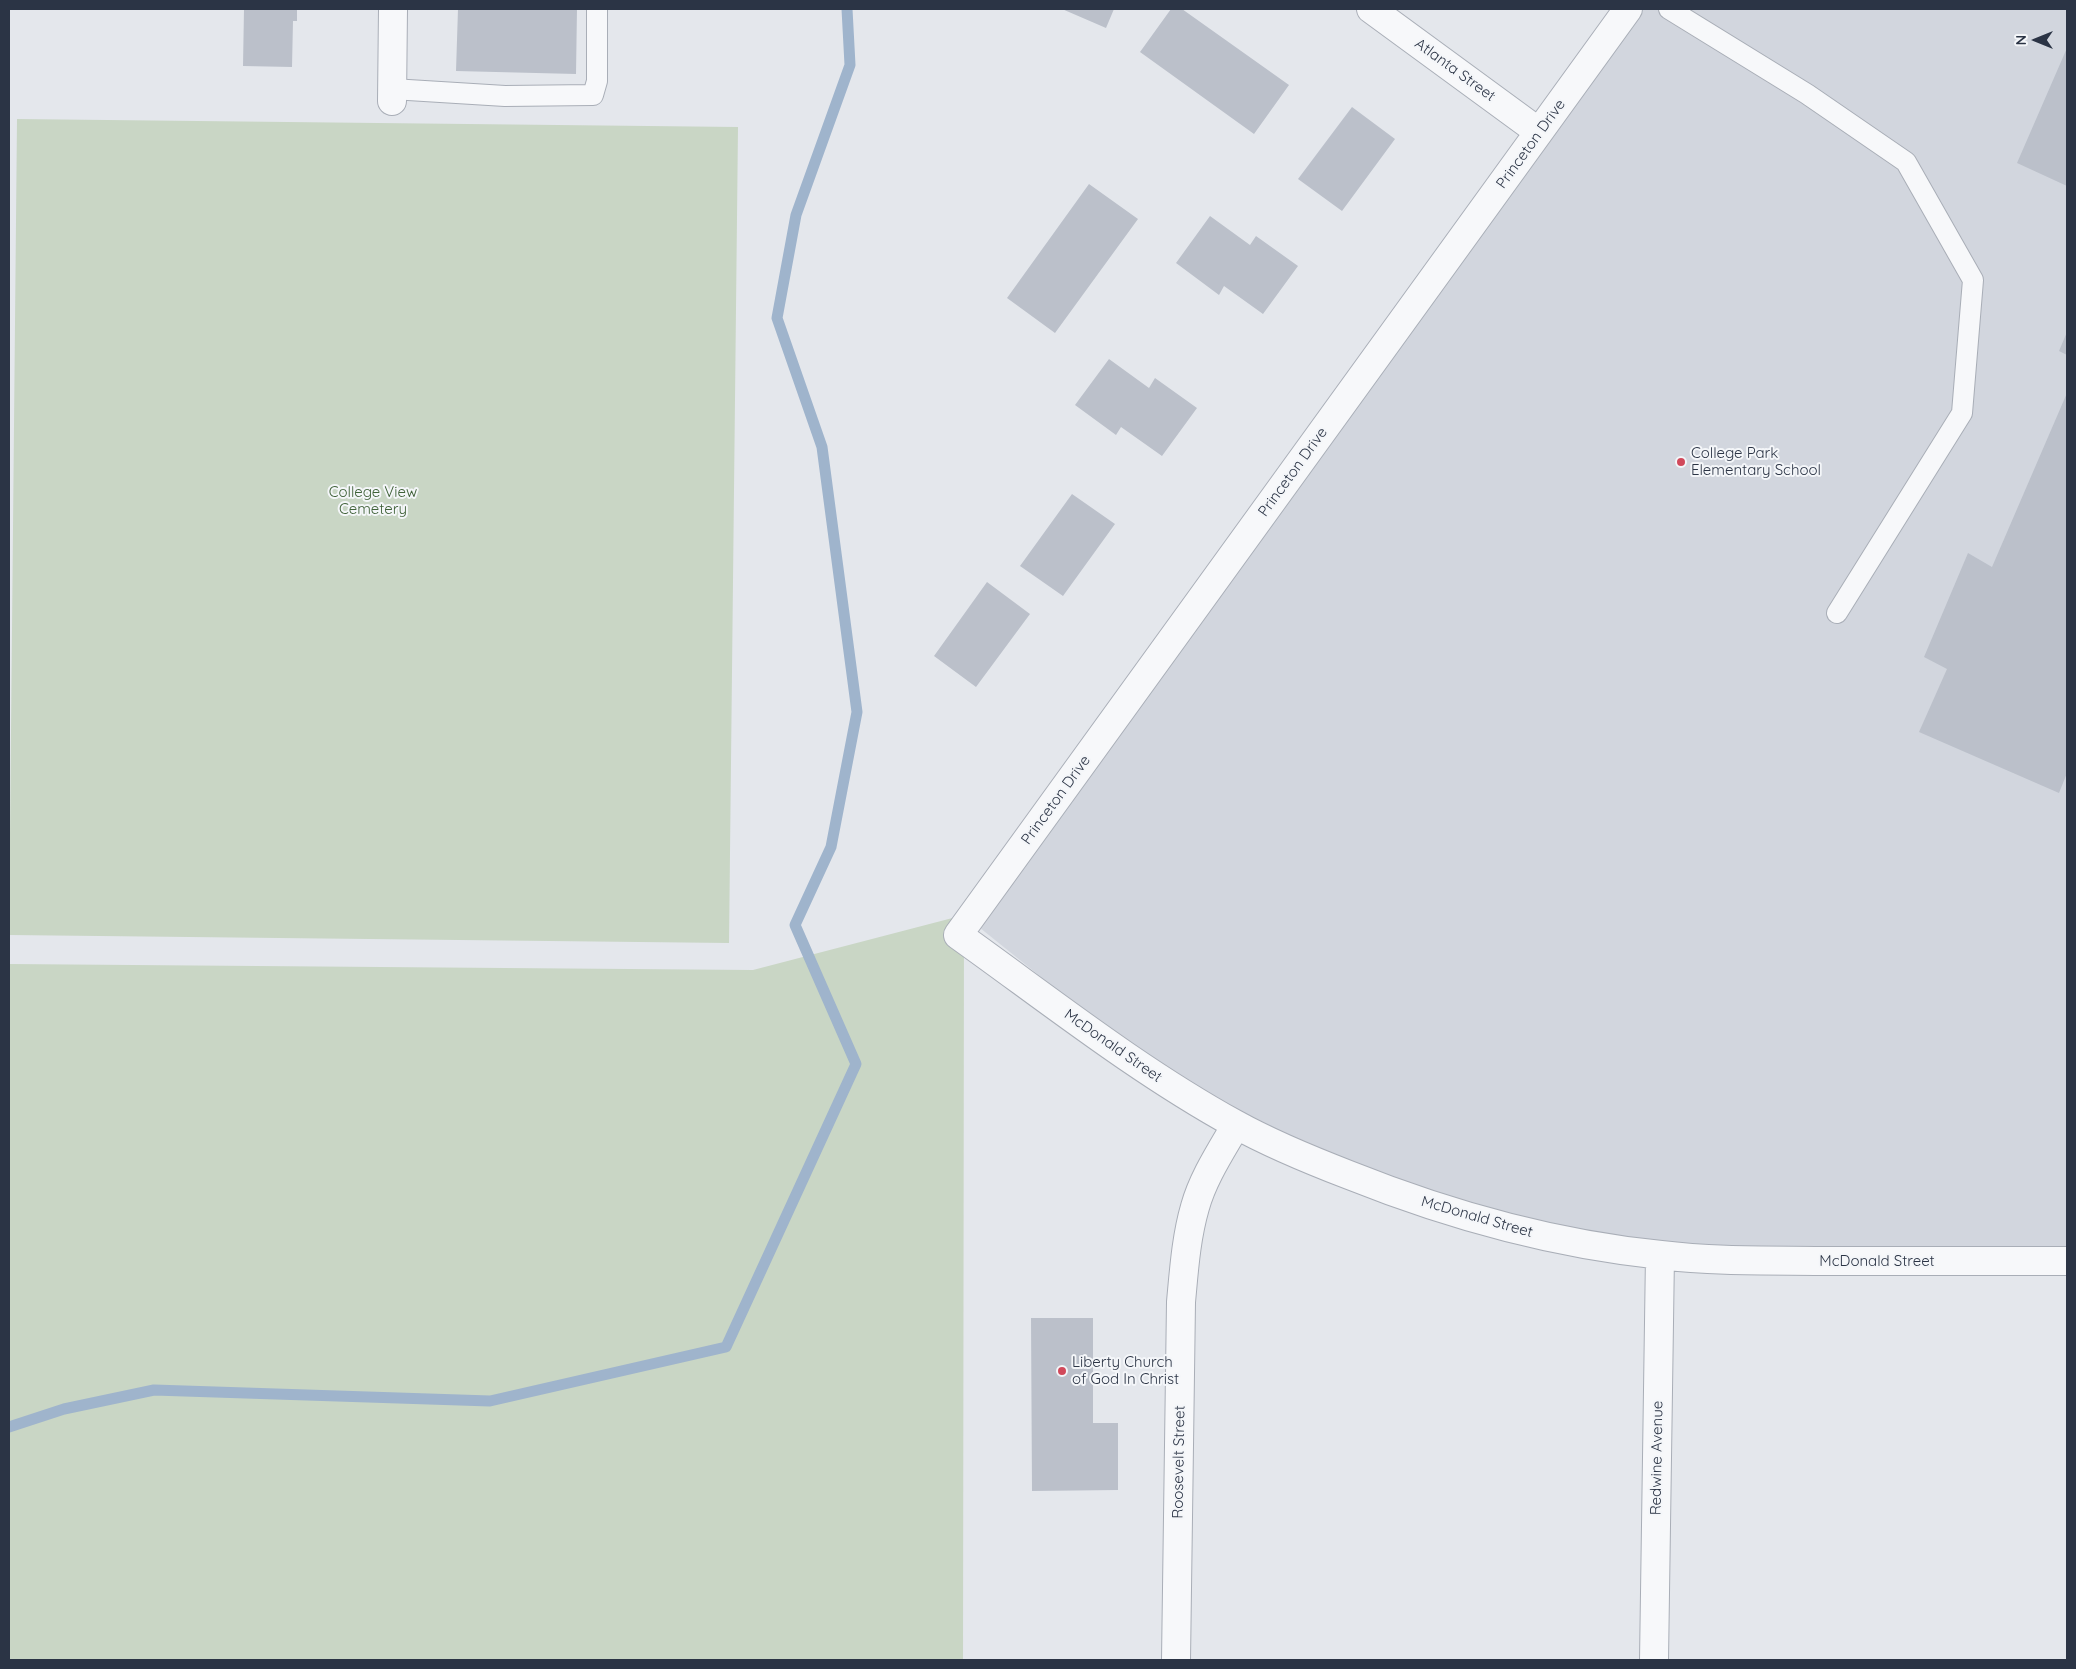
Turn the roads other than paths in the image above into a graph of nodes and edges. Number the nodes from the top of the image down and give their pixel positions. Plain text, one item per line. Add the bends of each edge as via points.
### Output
1 (393, 9) edge
2 (597, 9) edge
3 (1371, 9) edge
4 (1628, 9) edge
5 (1669, 9) edge
6 (392, 95) joint
7 (1539, 132) junction
8 (1838, 613) dead end
9 (958, 935) joint
10 (1236, 1125) junction
11 (1660, 1255) junction
12 (2067, 1261) edge
13 (1176, 1660) edge
14 (1654, 1660) edge

1 - 6 street
2 - 6 lane via 597,81 593,95
3 - 7 street, Atlanta Street
4 - 7 street, Princeton Drive
5 - 8 lane via 1807,94 1906,162 1973,280 1962,413
7 - 9 street, Princeton Drive
9 - 10 street, McDonald Street via 1119,1051
10 - 11 street, McDonald Street via 1303,1158 1447,1211 1522,1231
10 - 13 street, Roosevelt Street via 1212,1166 1195,1206 1186,1249 1182,1302
11 - 12 street, McDonald Street via 1725,1260
11 - 14 street, Redwine Avenue

